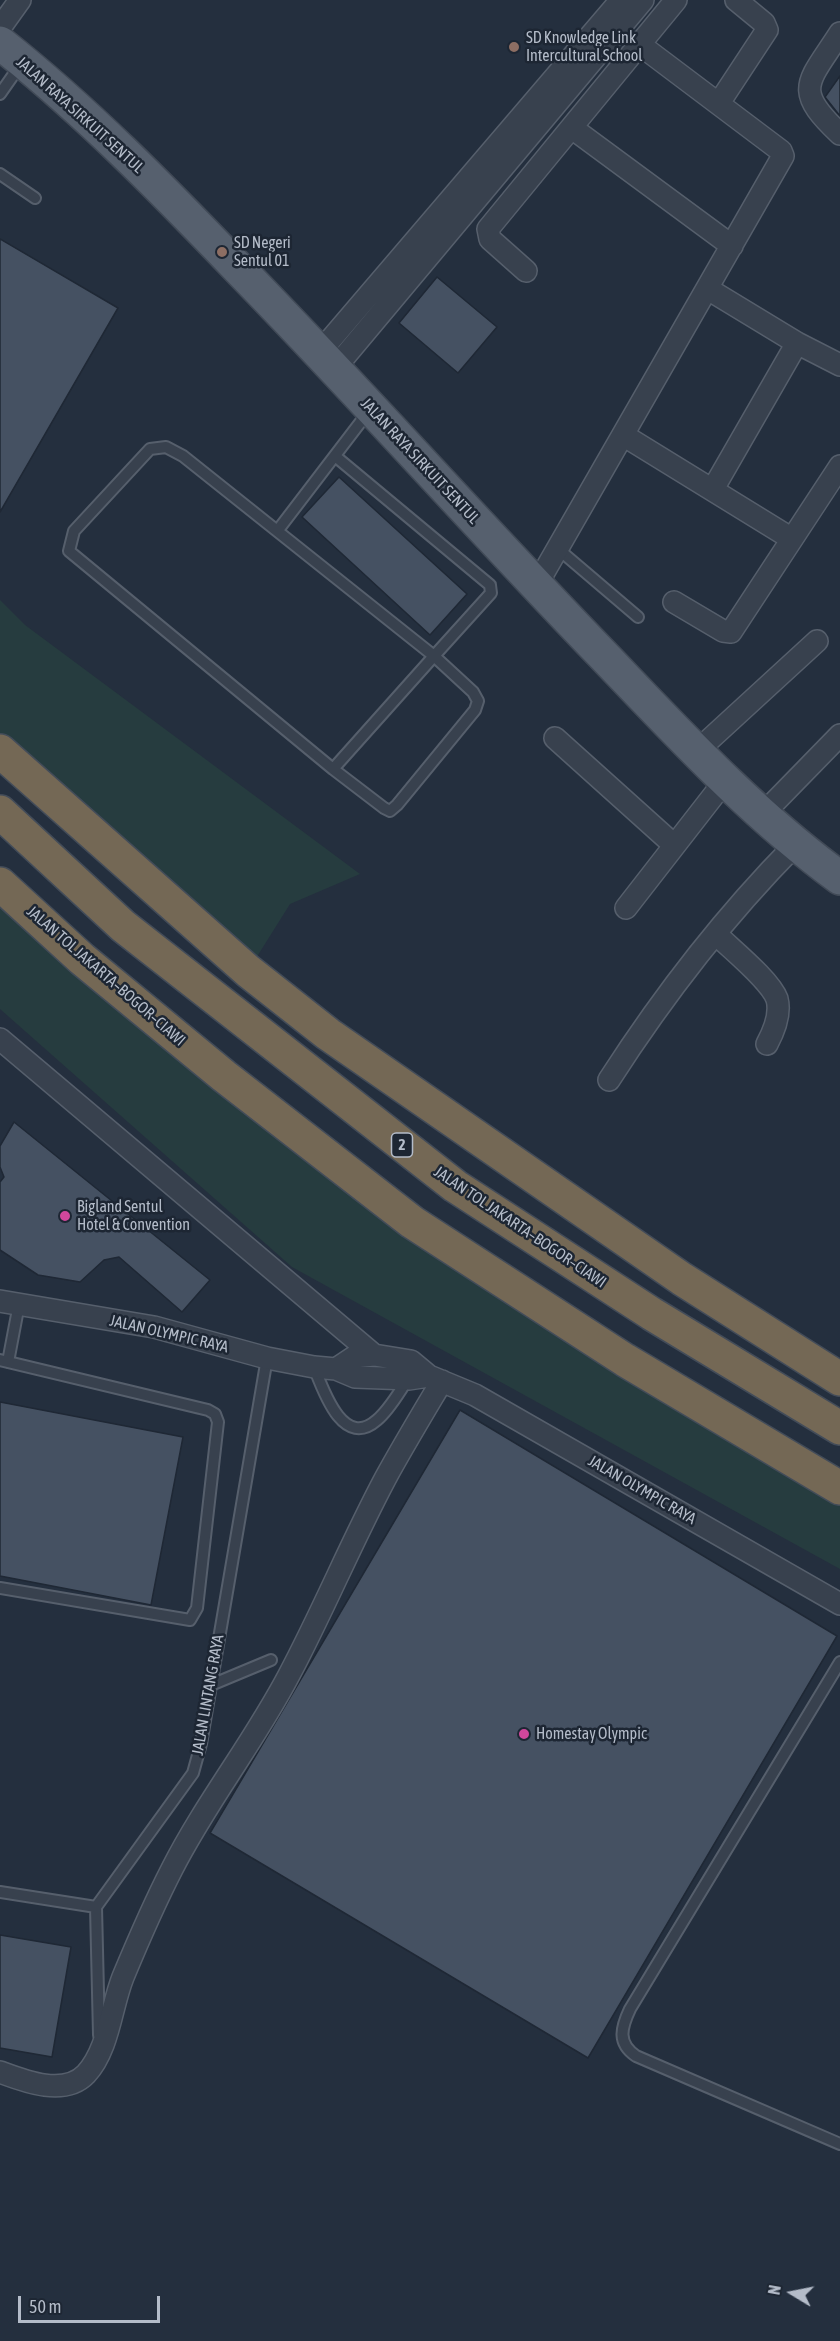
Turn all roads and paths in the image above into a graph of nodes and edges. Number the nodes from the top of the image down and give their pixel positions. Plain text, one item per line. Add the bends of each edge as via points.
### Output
1 (20, 0) edge
2 (621, 0) edge
3 (643, 0) edge
4 (676, 0) edge
5 (736, 0) edge
6 (0, 28) edge
7 (840, 33) edge
8 (639, 44) junction
9 (12, 52) edge
10 (0, 94) edge
11 (719, 103) junction
12 (572, 128) junction
13 (840, 134) edge
14 (0, 174) edge
15 (35, 198) dead end
16 (732, 246) junction
17 (526, 271) dead end
18 (708, 289) junction
19 (797, 343) junction
20 (327, 360) junction
21 (840, 365) edge
22 (371, 408) junction
23 (623, 435) junction
24 (334, 456) junction
25 (840, 466) edge
26 (713, 489) junction
27 (278, 530) junction
28 (792, 539) junction
29 (557, 548) junction
30 (536, 586) junction
31 (674, 602) dead end
32 (638, 617) dead end
33 (817, 641) dead end
34 (434, 656) junction
35 (840, 735) edge
36 (555, 738) dead end
37 (0, 751) edge
38 (696, 752) junction
39 (333, 769) junction
40 (724, 782) junction
41 (0, 812) edge
42 (761, 816) junction
43 (674, 845) junction
44 (795, 845) junction
45 (840, 878) edge
46 (0, 884) edge
47 (626, 908) dead end
48 (716, 934) junction
49 (0, 1039) edge
50 (767, 1044) dead end
51 (609, 1080) dead end
52 (682, 1279) junction
53 (9, 1303) edge
54 (840, 1353) edge
55 (374, 1355) junction
56 (267, 1358) junction
57 (4, 1361) edge
58 (314, 1367) junction
59 (336, 1369) junction
60 (423, 1374) junction
61 (840, 1379) edge
62 (840, 1428) edge
63 (840, 1488) edge
64 (0, 1588) edge
65 (840, 1604) edge
66 (271, 1660) dead end
67 (840, 1662) edge
68 (211, 1685) junction
69 (0, 1892) edge
70 (96, 1907) junction
71 (100, 2052) junction
72 (0, 2072) edge
73 (840, 2144) edge

1 - 6 street
2 - 20 street
3 - 20 street
4 - 8 street
5 - 11 street via 767,30
7 - 13 street via 811,80 809,96 818,114
8 - 11 street
8 - 12 street
9 - 10 lane
9 - 20 main road, JALAN RAYA SIRKUIT SENTUL via 182,210
11 - 16 street via 783,156
12 - 16 street
12 - 17 street via 488,229 490,239
14 - 15 lane
16 - 18 street
18 - 19 street
18 - 23 street
19 - 21 street
19 - 26 street
20 - 22 main road, JALAN RAYA SIRKUIT SENTUL
22 - 24 lane
22 - 30 main road, JALAN RAYA SIRKUIT SENTUL
23 - 26 street
23 - 29 street
24 - 27 lane
24 - 34 lane via 490,585 489,597
25 - 28 street
26 - 28 street
27 - 34 lane
27 - 39 lane via 166,447 150,449 74,531 69,551
28 - 31 street via 732,632 723,631
29 - 30 street
29 - 32 lane
30 - 38 main road, JALAN RAYA SIRKUIT SENTUL
33 - 38 street
34 - 39 lane
34 - 39 lane via 478,701 475,710 397,805 390,811 384,808
35 - 42 street
36 - 43 street
37 - 52 highway via 248,971 327,1034
38 - 40 main road, JALAN RAYA SIRKUIT SENTUL
40 - 42 main road, JALAN RAYA SIRKUIT SENTUL
40 - 43 street
41 - 62 highway, JALAN TOL JAKARTA–BOGOR–CIAWI / 2 via 123,926 455,1186 652,1314
42 - 44 main road, JALAN RAYA SIRKUIT SENTUL
43 - 47 street
44 - 45 main road, JALAN RAYA SIRKUIT SENTUL
44 - 48 street
46 - 63 highway, JALAN TOL JAKARTA–BOGOR–CIAWI via 82,959 224,1076 412,1222 625,1360
48 - 50 street via 770,988 777,1000 775,1027
48 - 51 street via 670,990
49 - 55 street
52 - 54 highway
52 - 61 highway
53 - 56 street, JALAN OLYMPIC RAYA via 154,1327
53 - 57 lane
55 - 59 street, JALAN OLYMPIC RAYA via 354,1357
55 - 60 street, JALAN OLYMPIC RAYA
56 - 58 street, JALAN OLYMPIC RAYA
56 - 68 lane, JALAN LINTANG RAYA
57 - 64 lane via 208,1410 218,1422 197,1608 190,1620
58 - 59 street, JALAN OLYMPIC RAYA
58 - 60 lane via 334,1412 345,1424 361,1427 375,1422
59 - 60 street, JALAN OLYMPIC RAYA via 355,1377
60 - 65 street, JALAN OLYMPIC RAYA via 476,1395
60 - 71 street via 385,1479 289,1675 171,1871 123,1978
66 - 68 lane
67 - 73 lane via 630,2009 621,2037 625,2048 636,2056
68 - 70 lane, JALAN LINTANG RAYA via 193,1773
69 - 70 lane
70 - 71 lane
71 - 72 street via 85,2075 63,2085 29,2083

